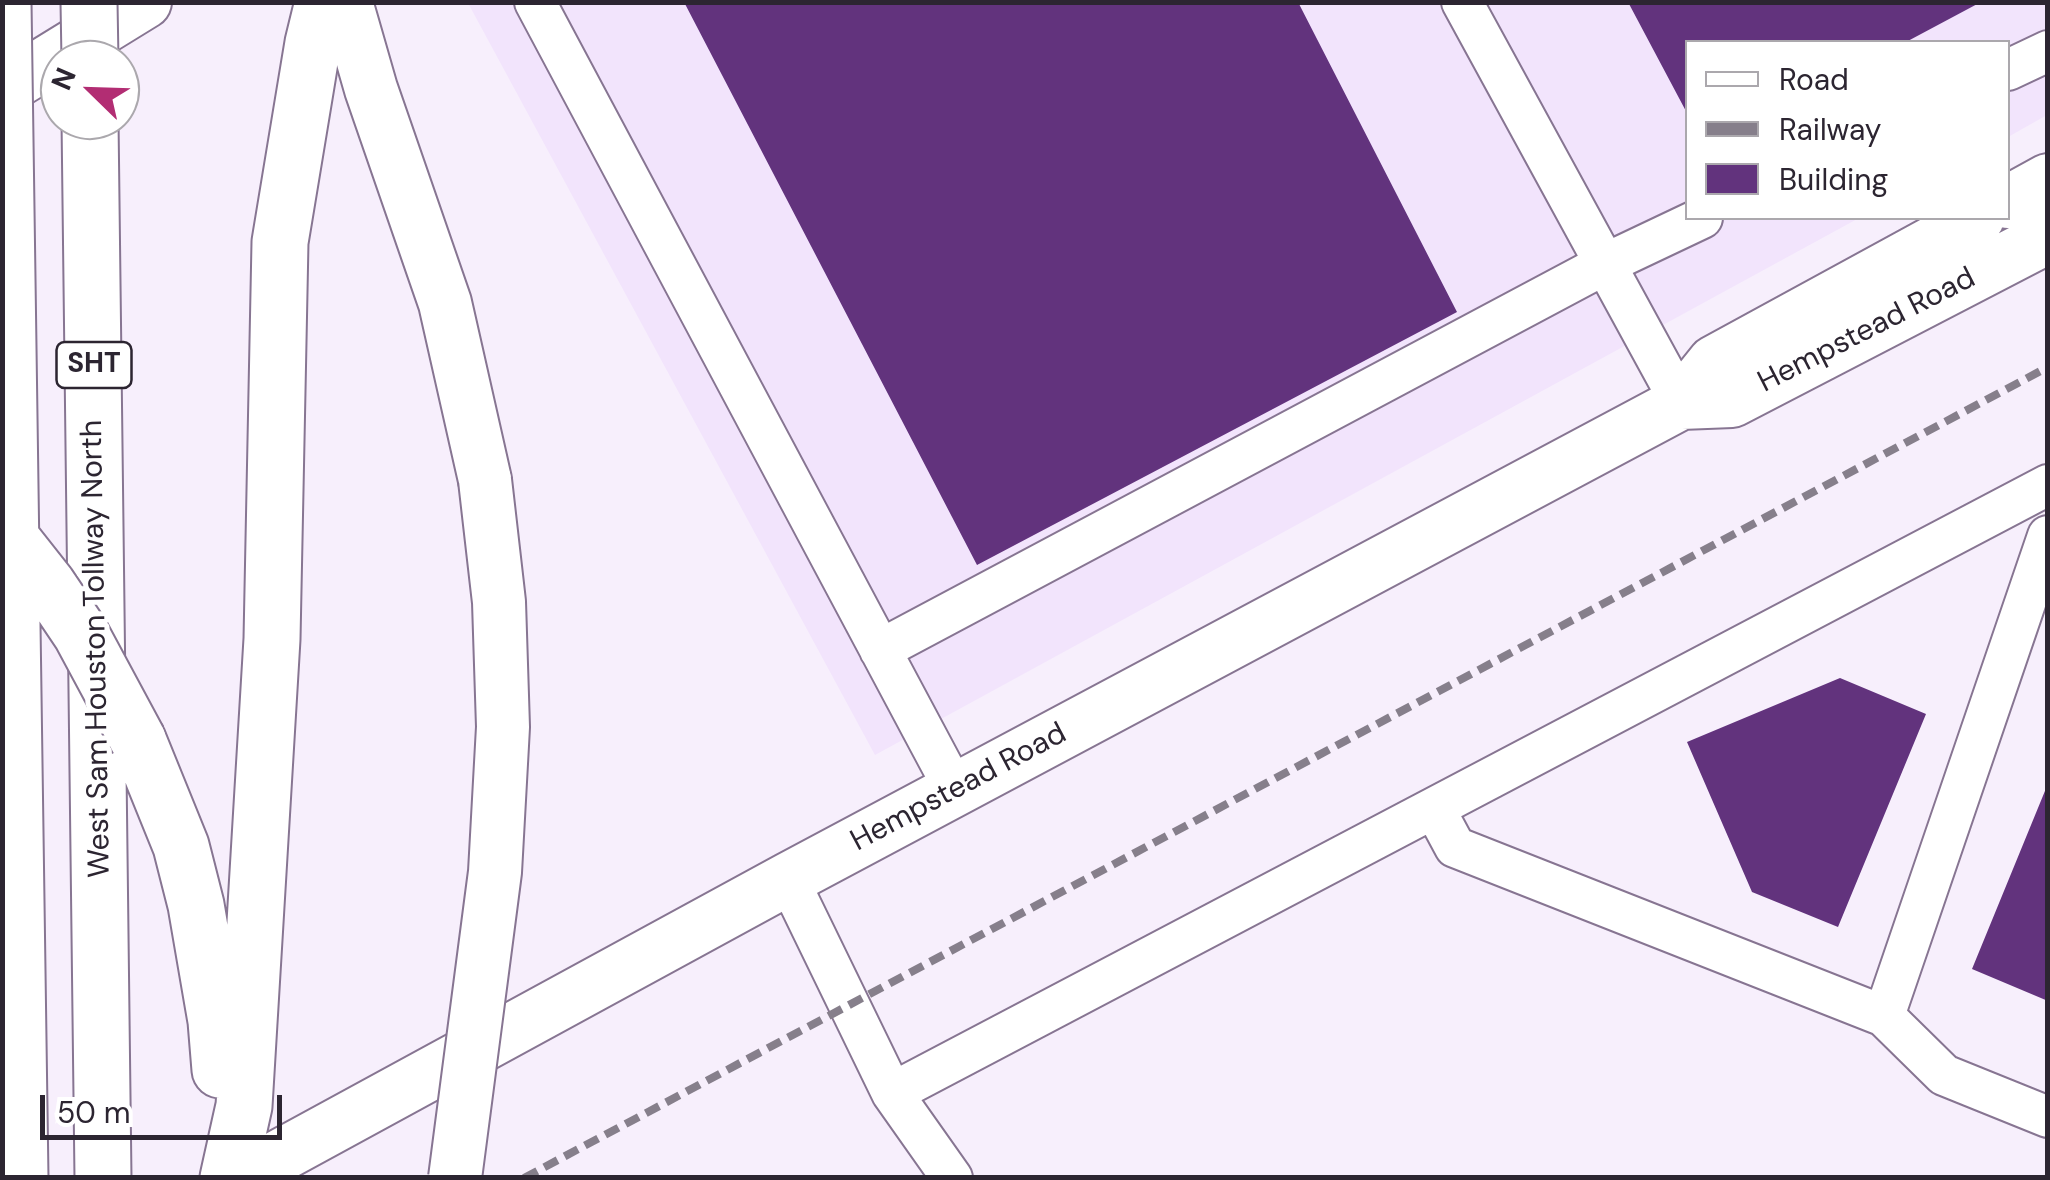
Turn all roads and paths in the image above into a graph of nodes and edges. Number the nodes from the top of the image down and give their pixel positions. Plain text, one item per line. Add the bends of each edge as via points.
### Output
1 (3, 2) edge
2 (89, 2) edge
3 (145, 2) edge
4 (323, 2) edge
5 (346, 2) edge
6 (372, 2) edge
7 (535, 2) edge
8 (1462, 2) edge
9 (90, 40) edge
10 (2048, 51) edge
11 (2010, 69) edge
12 (371, 89) junction
13 (2, 90) edge
14 (90, 140) edge
15 (2048, 180) edge
16 (2010, 201) edge
17 (1698, 220) edge
18 (1974, 220) edge
19 (2048, 237) edge
20 (1606, 264) junction
21 (1681, 403) junction
22 (2048, 484) edge
23 (2, 528) edge
24 (2048, 536) edge
25 (880, 650) junction
26 (955, 790) junction
27 (1434, 808) junction
28 (788, 879) junction
29 (1884, 1016) junction
30 (892, 1093) junction
31 (2048, 1117) edge
32 (20, 1178) edge
33 (103, 1178) edge
34 (225, 1178) edge
35 (239, 1178) edge
36 (455, 1178) edge
37 (952, 1178) edge

1 - 32 highway, bridge
2 - 9 highway, bridge
3 - 13 main road
4 - 34 highway via 280,242 271,658 244,1106
5 - 12 main road
6 - 12 main road
7 - 25 street
8 - 20 street
10 - 11 street
12 - 36 main road, bridge via 445,303 485,480 500,602 503,727 495,872
14 - 33 highway, West Sam Houston Tollway North / SHT, bridge
15 - 16 main road
17 - 20 street
18 - 21 main road, Hempstead Road via 1714,362
19 - 21 main road, Hempstead Road via 1732,401
20 - 21 street
20 - 25 street
21 - 26 main road, Hempstead Road
22 - 27 street
23 - 34 highway, bridge via 48,585 112,686 162,792 196,904 216,1021
24 - 29 street
25 - 26 street
26 - 28 main road, Hempstead Road
27 - 29 street via 1456,847
27 - 30 street
28 - 30 street
28 - 35 main road, Hempstead Road
29 - 31 street via 1944,1075
30 - 37 street

